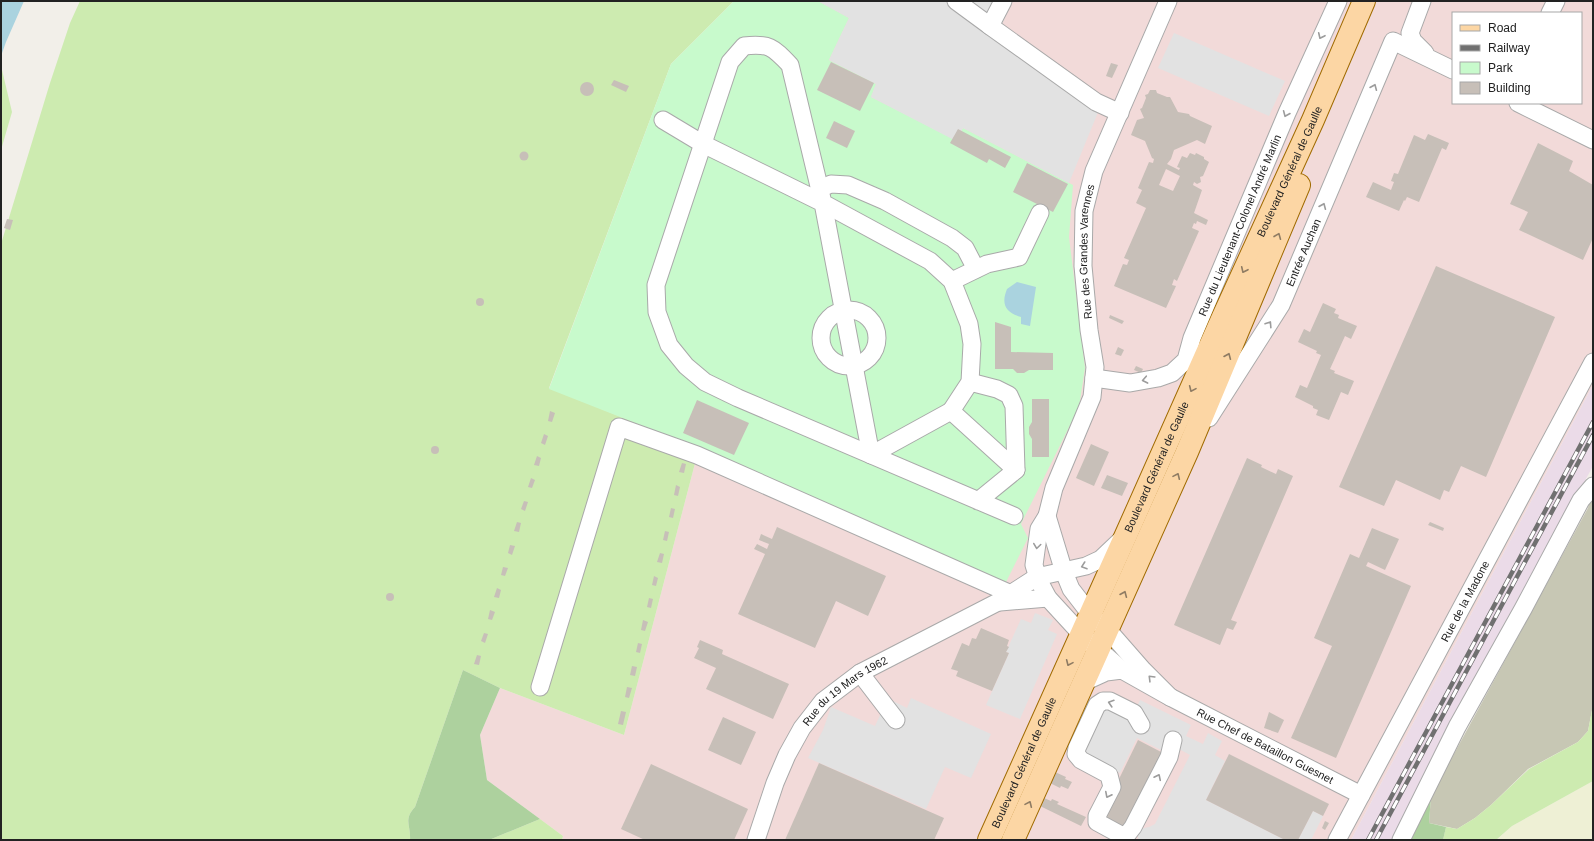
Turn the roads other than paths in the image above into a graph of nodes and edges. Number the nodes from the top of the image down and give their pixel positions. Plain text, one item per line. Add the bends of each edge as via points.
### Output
1 (956, 1) edge
2 (1003, 1) edge
3 (1168, 1) edge
4 (1338, 1) edge
5 (1364, 1) edge
6 (1379, 1) edge
7 (1422, 1) edge
8 (1556, 1) edge
9 (1550, 12) edge
10 (990, 26) junction
11 (1434, 61) junction
12 (1452, 70) edge
13 (1330, 97) junction
14 (1523, 105) edge
15 (1120, 113) junction
16 (663, 120) dead end
17 (1593, 140) edge
18 (703, 144) junction
19 (821, 196) junction
20 (1040, 213) dead end
21 (976, 269) junction
22 (952, 281) junction
23 (844, 311) junction
24 (1593, 362) edge
25 (854, 366) junction
26 (1094, 378) junction
27 (970, 382) junction
28 (951, 411) junction
29 (1188, 452) junction
30 (871, 455) junction
31 (1016, 470) junction
32 (1593, 486) edge
33 (978, 501) junction
34 (1014, 516) dead end
35 (1047, 516) junction
36 (1126, 536) junction
37 (1064, 572) junction
38 (1037, 577) junction
39 (1005, 598) junction
40 (1048, 598) junction
41 (1091, 615) junction
42 (1108, 630) junction
43 (1082, 635) junction
44 (1099, 650) junction
45 (1122, 670) junction
46 (860, 673) junction
47 (1084, 682) junction
48 (540, 688) dead end
49 (1170, 697) junction
50 (896, 720) dead end
51 (1141, 725) dead end
52 (1173, 740) dead end
53 (1361, 795) junction
54 (756, 840) edge
55 (989, 840) edge
56 (1013, 840) edge
57 (1337, 840) edge
58 (1401, 840) edge

1 - 10 street
2 - 10 street
3 - 15 street, Rue des Grandes Varennes
4 -> 26 street, Rue du Lieutenant-Colonel André Marlin via 1287,112 1192,338 1186,360 1172,372 1158,378 1130,383
5 - 13 main road
6 - 13 main road
7 - 11 street via 1411,30 1411,38
8 - 9 street
10 - 15 street via 1096,102
11 - 12 street
29 -> 11 street, Entrée Auchan via 1281,305 1393,41
29 -> 13 main road, Boulevard Général de Gaulle via 1294,196
13 -> 36 main road, Boulevard Général de Gaulle via 1223,317
14 - 17 street
15 - 26 street, Rue des Grandes Varennes via 1094,171 1084,211 1082,266 1095,367
16 - 18 street
18 - 19 street
18 - 19 street via 730,62 744,46 759,44 776,50 790,65
18 - 30 street via 656,285 657,312 669,345 686,366 705,382
19 - 21 street via 831,184 848,185 885,201 952,238 965,248
19 - 22 street via 918,253
19 - 23 street
20 - 21 street via 1019,257
21 - 22 street
22 - 27 street via 969,324 972,344
23 - 25 street
23 - 25 street via 827,321 823,328 822,344 830,358 837,363
23 - 25 street via 861,313 874,324 876,332 876,348 861,364
24 - 53 street, Rue de la Madone
25 - 30 street
26 - 35 street, Rue des Grandes Varennes via 1092,397 1054,488
27 - 28 street
27 - 31 street via 1009,395 1014,406
28 - 30 street
28 - 31 street
42 -> 29 main road, Boulevard Général de Gaulle
30 - 33 street
31 - 33 street
32 - 58 street via 1581,500 1457,727
33 - 34 street
35 - 37 street
35 -> 38 street, Rue des Grandes Varennes via 1039,530 1034,565
36 -> 37 street, Rue du 19 Mars 1962 via 1101,559
36 - 41 main road, Boulevard Général de Gaulle
37 - 38 street, Rue du 19 Mars 1962
37 - 40 street
37 - 41 street via 1071,589
38 - 39 street, Rue du 19 Mars 1962
38 - 40 street, Rue des Grandes Varennes
39 - 40 street, Rue du 19 Mars 1962
39 - 46 street, Rue du 19 Mars 1962
39 - 48 street via 697,455 619,427
40 - 43 street, Rue des Grandes Varennes
41 - 42 street
41 - 43 main road, Boulevard Général de Gaulle
42 - 44 main road, Boulevard Général de Gaulle
49 -> 42 street, Rue Chef de Bataillon Guesnet
43 - 44 street, Rue des Grandes Varennes
43 -> 55 main road, Boulevard Général de Gaulle
44 - 45 street, Rue Chef de Bataillon Guesnet
44 - 47 main road, Boulevard Général de Gaulle
45 - 47 street via 1106,672
45 - 49 street, Rue Chef de Bataillon Guesnet
46 - 50 street
46 - 54 street, Rue du 19 Mars 1962 via 823,701 802,728 787,755
56 -> 47 main road, Boulevard Général de Gaulle
49 - 53 street, Rue Chef de Bataillon Guesnet
51 -> 52 street via 1134,713 1110,701 1103,701 1097,705 1077,748 1076,754 1081,760 1109,775 1112,787 1097,816 1097,822 1121,835 1126,836 1133,827 1168,757
53 - 57 street, Rue de la Madone

